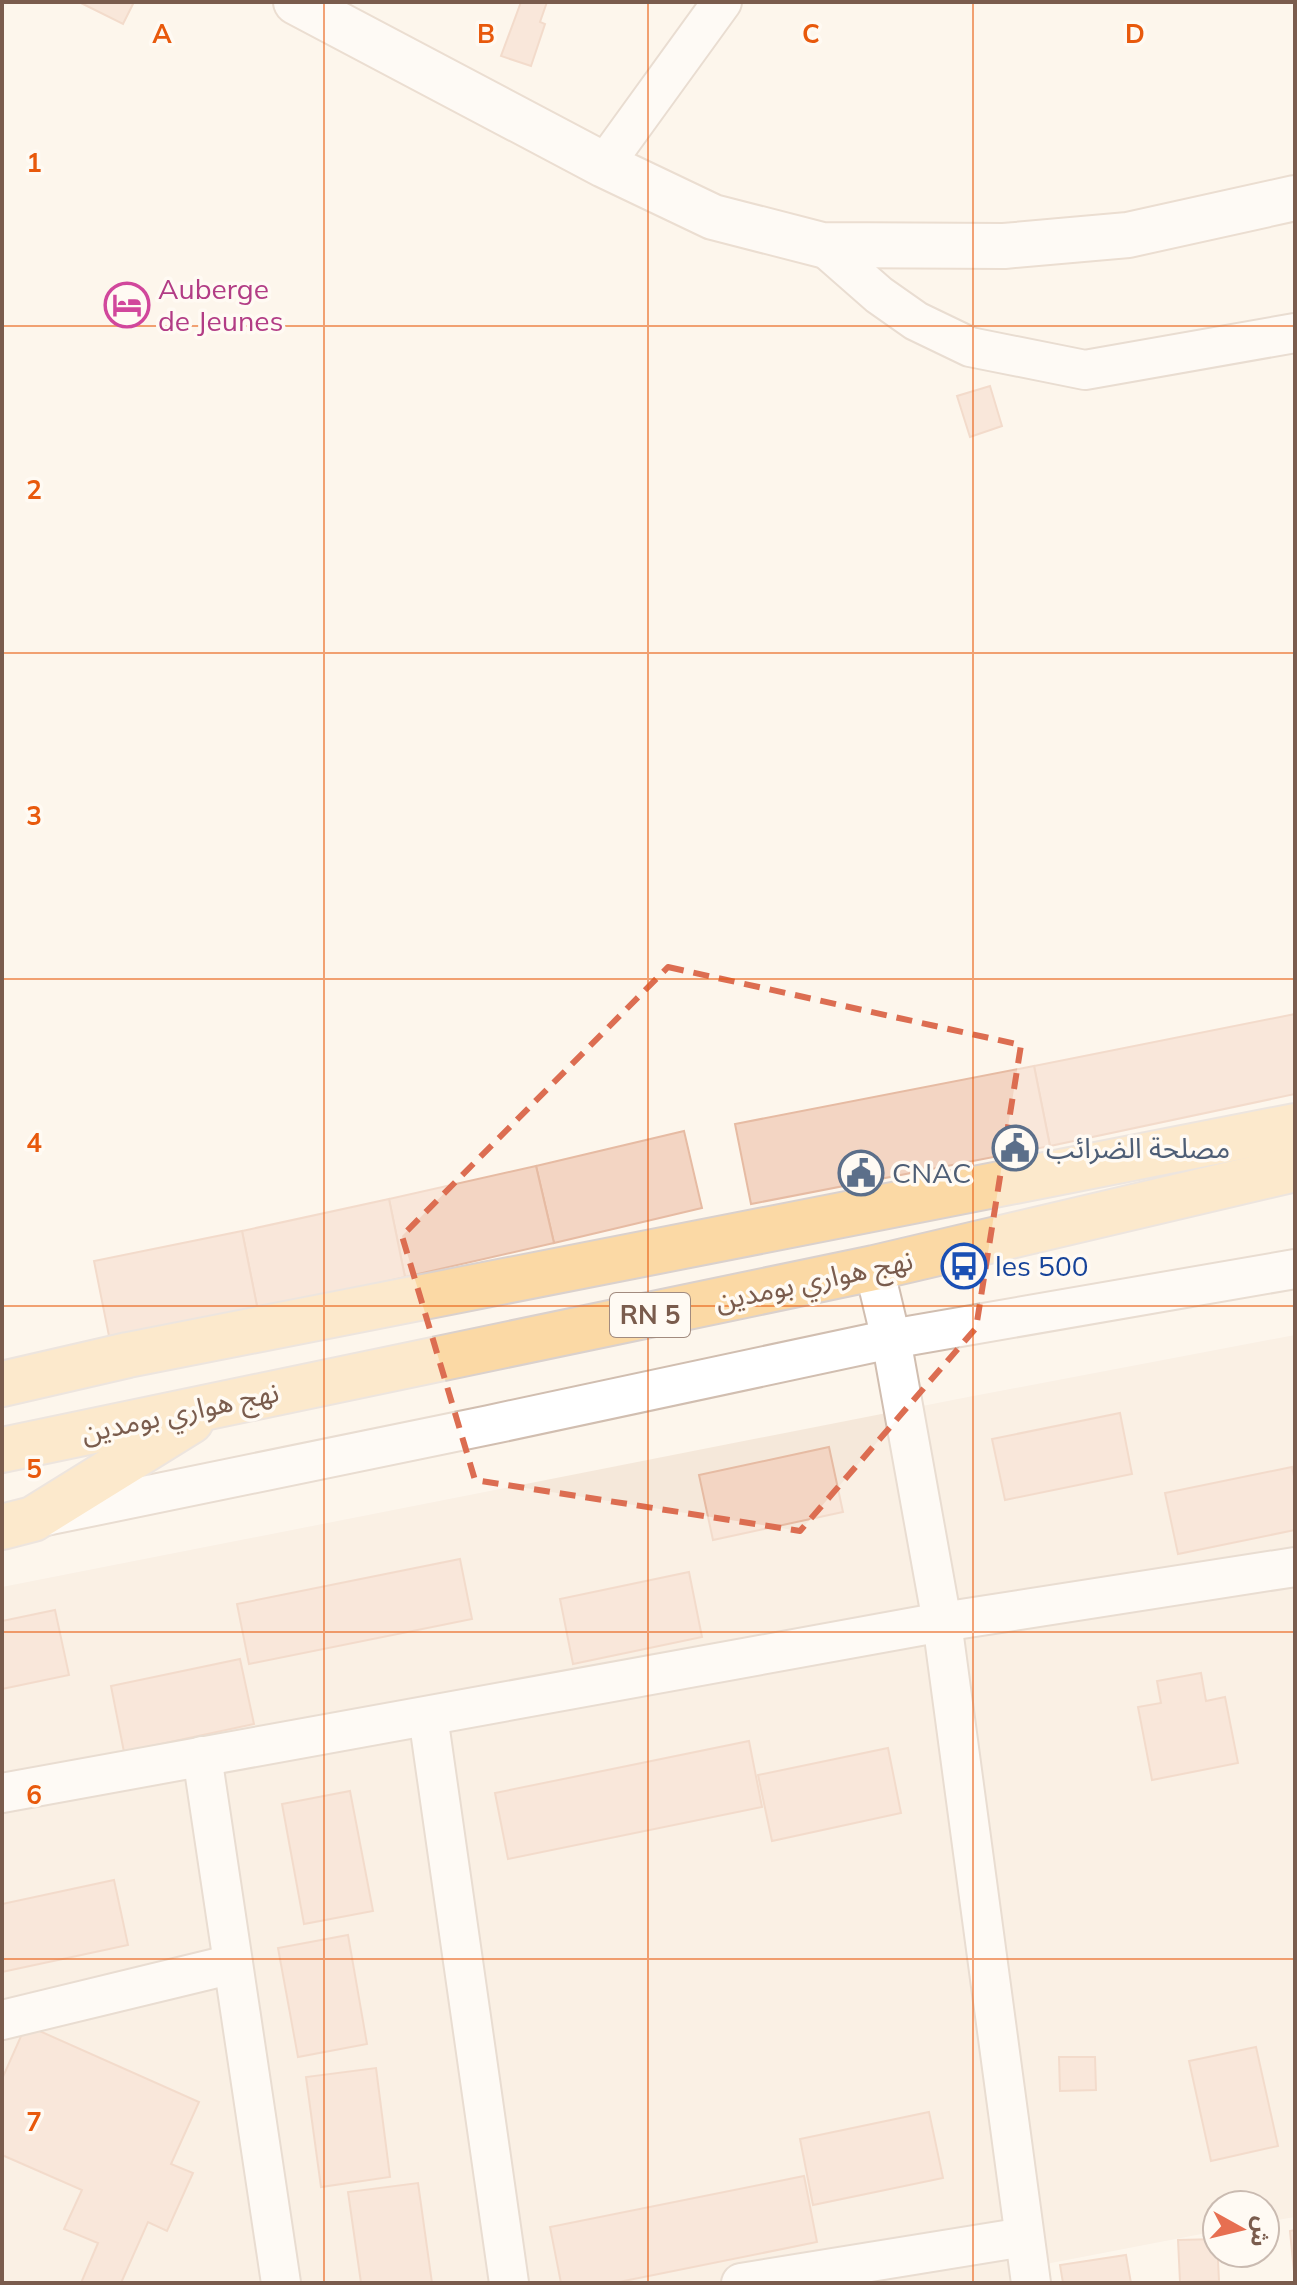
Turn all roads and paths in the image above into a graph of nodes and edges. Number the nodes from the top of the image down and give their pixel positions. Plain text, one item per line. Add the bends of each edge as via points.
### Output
1 (296, 2) edge
2 (722, 2) edge
3 (604, 165) junction
4 (1295, 198) edge
5 (822, 245) junction
6 (1295, 333) edge
7 (1295, 1126) edge
8 (1295, 1169) edge
9 (874, 1268) junction
10 (1295, 1269) edge
11 (891, 1339) junction
12 (2, 1384) edge
13 (217, 1405) junction
14 (2, 1450) edge
15 (18, 1523) edge
16 (1295, 1567) edge
17 (942, 1622) junction
18 (428, 1716) junction
19 (202, 1756) junction
20 (2, 1793) edge
21 (233, 1964) junction
22 (2, 2020) edge
23 (1024, 2237) junction
24 (281, 2283) edge
25 (509, 2283) edge
26 (741, 2283) edge
27 (1031, 2283) edge

1 - 3 street
2 - 3 street
3 - 5 street via 713,217
4 - 5 street via 1128,235 1004,246
5 - 6 street via 916,321 970,347 1085,370
7 - 12 main road, نهج هواري بومدين / RN 5
8 - 9 main road, نهج هواري بومدين / RN 5
9 - 11 street
9 - 13 main road, نهج هواري بومدين / RN 5
10 - 11 street
11 - 15 street
11 - 17 street
13 - 14 main road, نهج هواري بومدين / RN 5
13 - 15 main road
16 - 17 street
17 - 18 street
17 - 23 street
18 - 19 street
18 - 25 street
19 - 20 street
19 - 21 street
21 - 22 street
21 - 24 street
23 - 26 street
23 - 27 street

